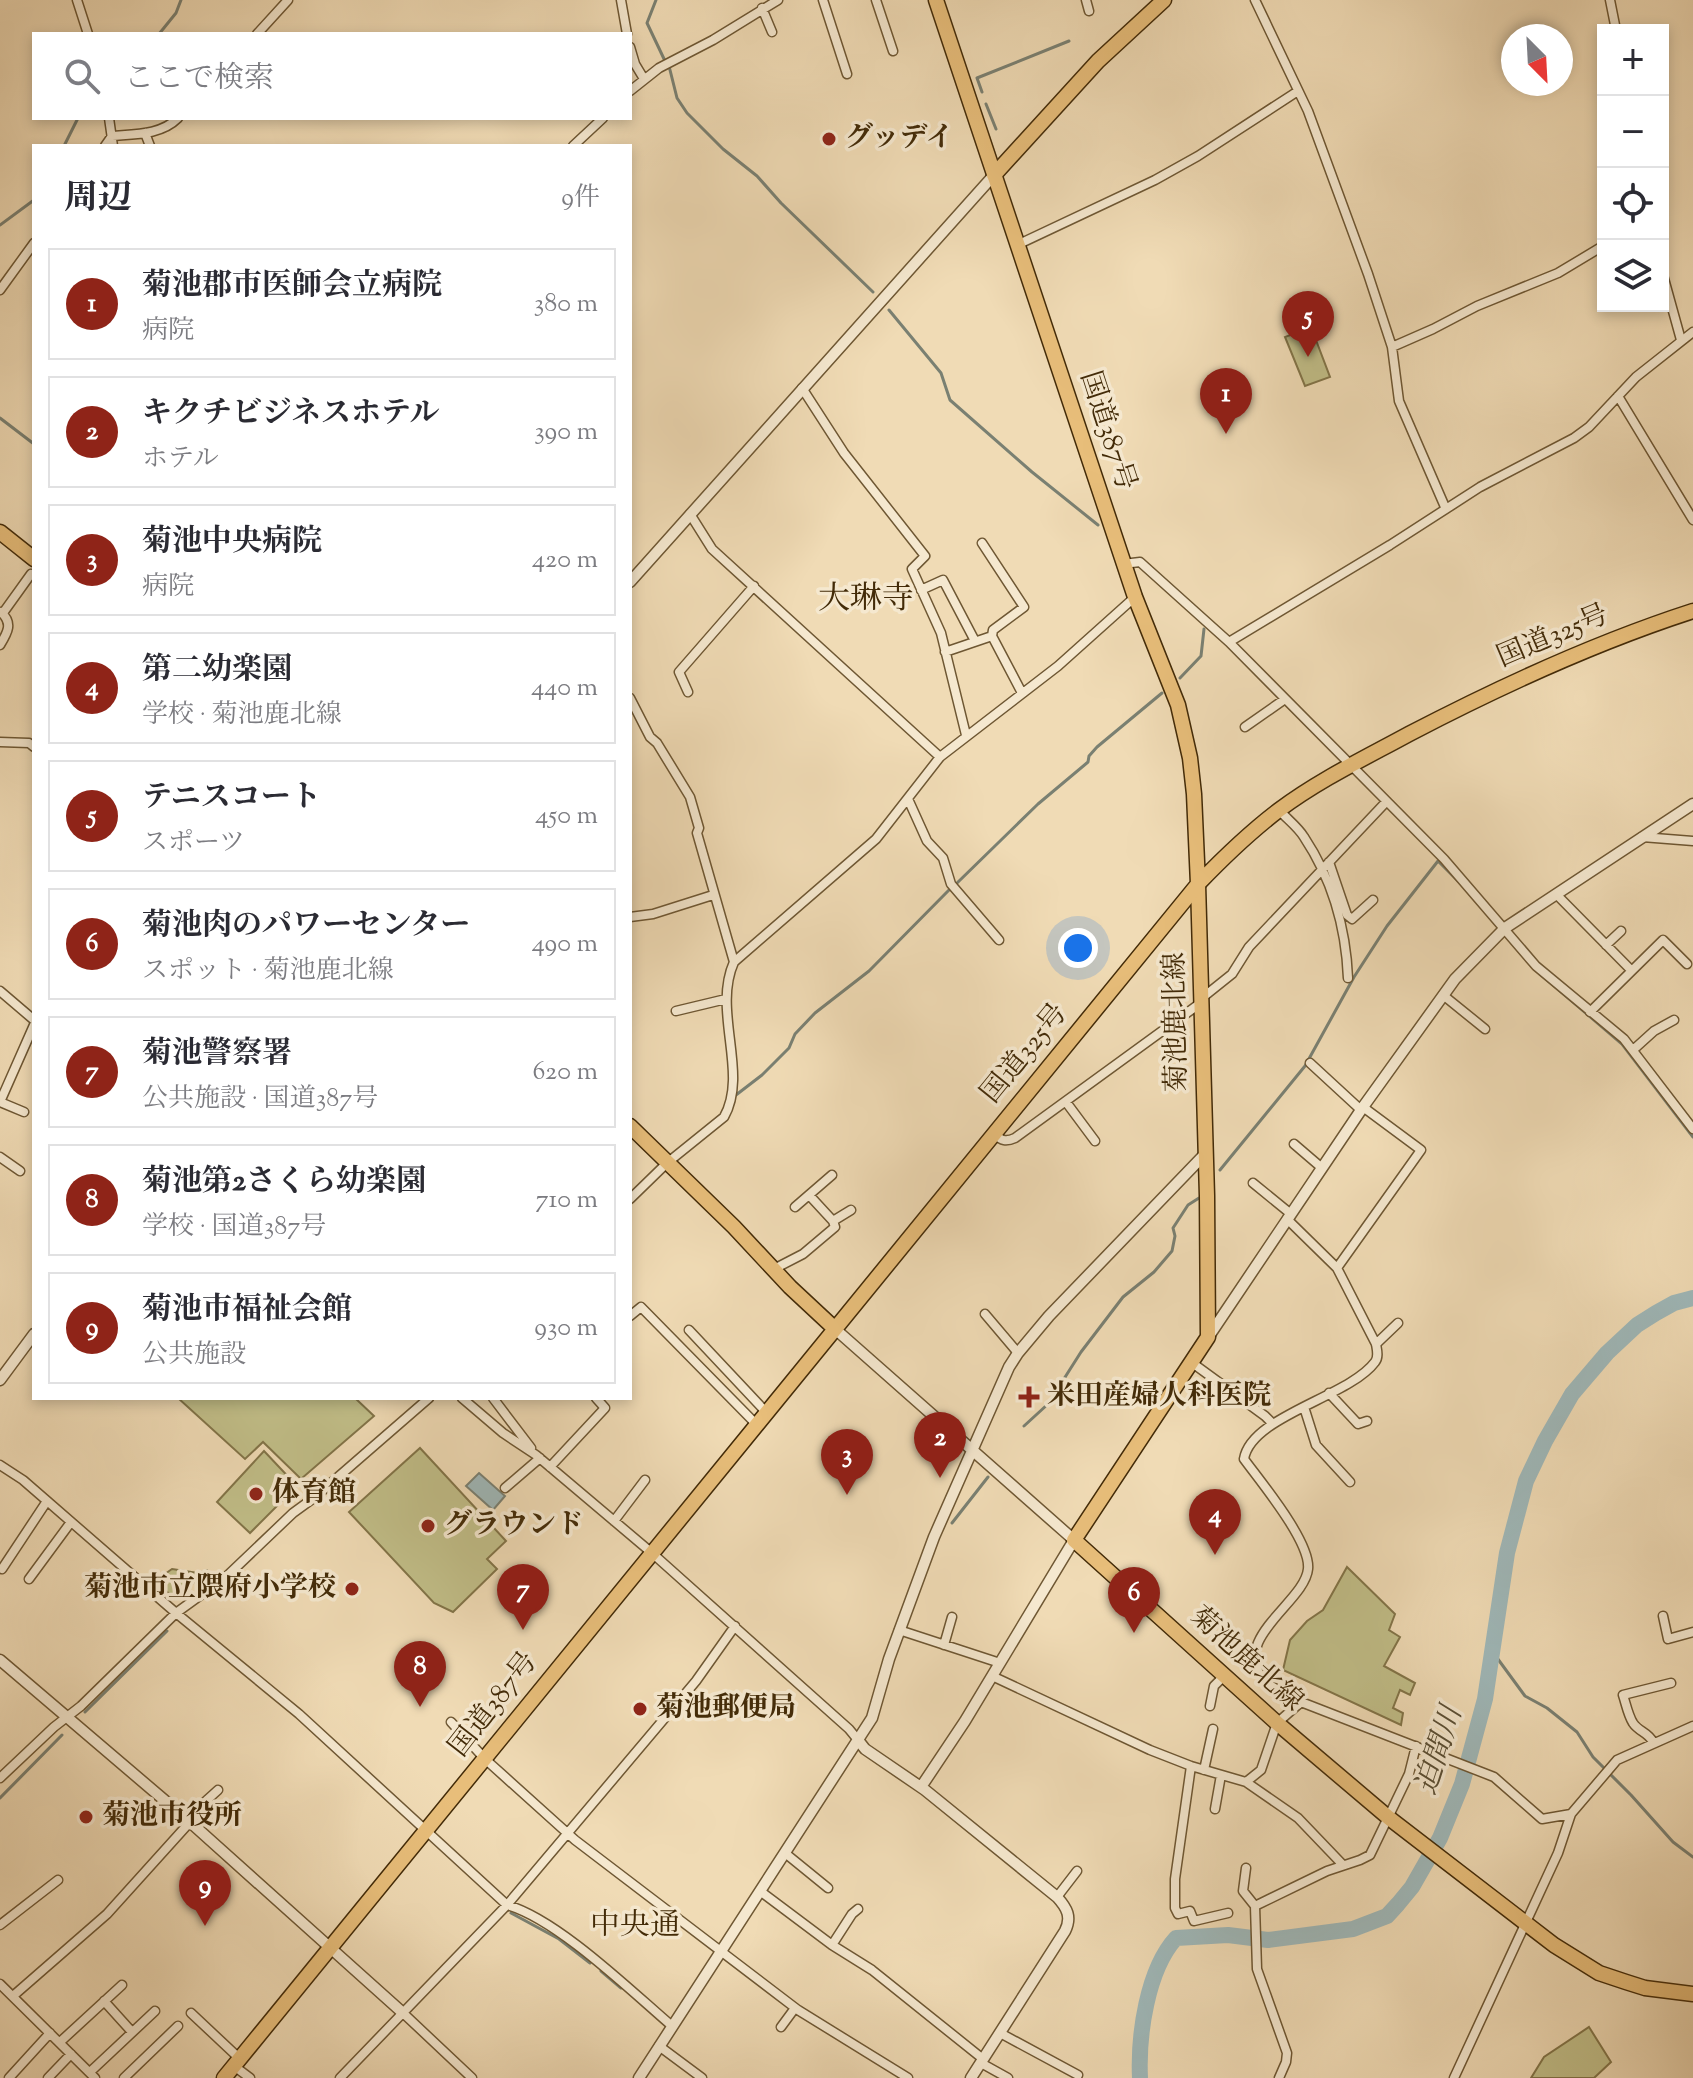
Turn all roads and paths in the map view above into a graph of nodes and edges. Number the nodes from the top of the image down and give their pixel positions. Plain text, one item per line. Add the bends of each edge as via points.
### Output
1 (77, 0) edge
2 (288, 0) edge
3 (621, 0) edge
4 (778, 0) edge
5 (823, 0) edge
6 (876, 0) edge
7 (936, 0) edge
8 (1086, 0) edge
9 (1164, 0) edge
10 (1255, 0) edge
11 (1610, 0) edge
12 (762, 8) junction
13 (1089, 11) dead end
14 (1615, 24) edge
15 (87, 32) edge
16 (259, 32) edge
17 (627, 32) edge
18 (772, 32) dead end
19 (893, 51) dead end
20 (632, 54) edge
21 (847, 74) dead end
22 (644, 79) junction
23 (632, 89) edge
24 (1298, 91) junction
25 (109, 120) edge
26 (175, 120) edge
27 (601, 120) edge
28 (145, 133) junction
29 (112, 136) junction
30 (106, 144) edge
31 (113, 144) edge
32 (149, 144) edge
33 (575, 144) edge
34 (994, 175) junction
35 (1017, 245) junction
36 (32, 246) edge
37 (1597, 250) edge
38 (0, 290) edge
39 (1669, 297) edge
40 (1693, 332) edge
41 (1681, 340) junction
42 (1392, 347) junction
43 (802, 388) junction
44 (1618, 396) junction
45 (1445, 507) junction
46 (690, 514) junction
47 (1693, 520) edge
48 (0, 532) edge
49 (982, 543) dead end
50 (1123, 564) junction
51 (32, 566) edge
52 (32, 568) edge
53 (632, 580) edge
54 (754, 586) junction
55 (921, 590) junction
56 (1135, 597) junction
57 (1693, 611) edge
58 (2, 612) edge
59 (992, 636) junction
60 (975, 641) junction
61 (1229, 642) junction
62 (0, 645) edge
63 (945, 652) junction
64 (688, 692) dead end
65 (1022, 693) junction
66 (1285, 699) junction
67 (632, 702) edge
68 (1245, 727) dead end
69 (966, 735) junction
70 (0, 742) edge
71 (32, 745) edge
72 (940, 757) junction
73 (1349, 765) junction
74 (908, 799) junction
75 (1386, 802) junction
76 (1693, 804) edge
77 (1279, 810) junction
78 (1642, 837) junction
79 (1693, 841) edge
80 (1329, 862) junction
81 (1322, 869) junction
82 (1198, 884) junction
83 (1556, 894) junction
84 (713, 895) junction
85 (1373, 900) dead end
86 (632, 917) edge
87 (1505, 928) junction
88 (1621, 931) dead end
89 (999, 940) dead end
90 (1606, 945) junction
91 (734, 962) junction
92 (1687, 964) dead end
93 (1631, 970) junction
94 (1348, 978) dead end
95 (0, 991) edge
96 (1443, 995) junction
97 (726, 999) junction
98 (1202, 1000) junction
99 (676, 1011) dead end
100 (1590, 1012) junction
101 (1674, 1020) dead end
102 (32, 1021) edge
103 (32, 1028) edge
104 (1485, 1029) dead end
105 (1633, 1050) junction
106 (1310, 1063) dead end
107 (0, 1102) edge
108 (1066, 1102) junction
109 (1362, 1109) junction
110 (24, 1112) dead end
111 (632, 1128) edge
112 (1693, 1129) edge
113 (994, 1134) junction
114 (1095, 1141) dead end
115 (1294, 1144) dead end
116 (1206, 1153) junction
117 (0, 1157) edge
118 (667, 1163) junction
119 (1322, 1168) junction
120 (20, 1171) dead end
121 (832, 1175) dead end
122 (1253, 1183) dead end
123 (809, 1195) junction
124 (632, 1197) edge
125 (795, 1207) dead end
126 (851, 1210) dead end
127 (1289, 1217) junction
128 (833, 1221) junction
129 (1337, 1268) junction
130 (774, 1269) junction
131 (632, 1314) edge
132 (985, 1314) dead end
133 (1398, 1323) dead end
134 (834, 1328) junction
135 (689, 1330) dead end
136 (32, 1337) edge
137 (1208, 1337) junction
138 (1376, 1344) junction
139 (1018, 1353) junction
140 (1191, 1362) junction
141 (0, 1380) edge
142 (1329, 1393) junction
143 (427, 1400) edge
144 (464, 1400) edge
145 (495, 1400) edge
146 (598, 1400) edge
147 (1304, 1407) junction
148 (761, 1418) junction
149 (1367, 1421) dead end
150 (1273, 1424) junction
151 (972, 1449) junction
152 (538, 1457) junction
153 (0, 1465) edge
154 (550, 1467) junction
155 (645, 1480) dead end
156 (1350, 1482) dead end
157 (505, 1488) dead end
158 (47, 1501) junction
159 (614, 1521) junction
160 (71, 1522) junction
161 (1074, 1540) junction
162 (652, 1553) junction
163 (2, 1569) edge
164 (29, 1579) dead end
165 (176, 1613) junction
166 (1663, 1616) dead end
167 (952, 1617) dead end
168 (735, 1626) junction
169 (899, 1630) junction
170 (1693, 1632) edge
171 (944, 1645) junction
172 (0, 1660) edge
173 (1000, 1663) junction
174 (992, 1676) junction
175 (1224, 1676) junction
176 (1671, 1683) dead end
177 (1301, 1702) junction
178 (1210, 1706) dead end
179 (68, 1717) junction
180 (451, 1722) dead end
181 (1277, 1723) junction
182 (1693, 1726) edge
183 (1213, 1729) dead end
184 (858, 1740) junction
185 (1653, 1742) junction
186 (1416, 1746) junction
187 (485, 1759) junction
188 (1191, 1766) junction
189 (1204, 1770) junction
190 (1221, 1775) junction
191 (0, 1778) edge
192 (1246, 1782) junction
193 (921, 1787) junction
194 (218, 1790) dead end
195 (1215, 1809) dead end
196 (1571, 1814) junction
197 (1389, 1818) junction
198 (188, 1820) junction
199 (426, 1831) junction
200 (567, 1835) junction
201 (785, 1853) junction
202 (1343, 1865) junction
203 (1246, 1868) dead end
204 (1077, 1871) dead end
205 (58, 1880) dead end
206 (828, 1888) dead end
207 (760, 1891) junction
208 (1057, 1897) junction
209 (507, 1905) junction
210 (858, 1909) dead end
211 (1254, 1910) junction
212 (1228, 1913) dead end
213 (1526, 1924) junction
214 (0, 1925) edge
215 (832, 1945) junction
216 (331, 1947) junction
217 (722, 1951) junction
218 (0, 1984) edge
219 (122, 1985) dead end
220 (1693, 1994) edge
221 (13, 1996) junction
222 (104, 2001) junction
223 (796, 2009) junction
224 (155, 2011) dead end
225 (191, 2013) dead end
226 (403, 2013) junction
227 (178, 2026) dead end
228 (672, 2026) junction
229 (781, 2027) dead end
230 (132, 2032) junction
231 (50, 2033) junction
232 (1000, 2033) junction
233 (60, 2042) junction
234 (659, 2046) junction
235 (71, 2054) junction
236 (982, 2061) junction
237 (237, 2062) junction
238 (93, 2075) edge
239 (1078, 2075) dead end
240 (9, 2078) edge
241 (48, 2078) edge
242 (124, 2078) edge
243 (224, 2078) edge
244 (250, 2078) edge
245 (340, 2078) edge
246 (472, 2078) edge
247 (639, 2078) edge
248 (702, 2078) edge
249 (908, 2078) edge
250 (971, 2078) edge
251 (1008, 2078) edge
252 (1279, 2078) edge
253 (1454, 2078) edge

1 - 15 street
2 - 16 street
3 - 17 street
4 - 12 street
5 - 21 street
6 - 19 street
7 - 34 main road, 国道387号
8 - 13 street
9 - 34 main road via 1098,61
10 - 24 street
11 - 14 street
12 - 18 street
12 - 22 street
20 - 22 street
22 - 23 street
24 - 35 street via 1155,180
24 - 42 street
25 - 29 street
26 - 28 street
27 - 33 street
28 - 29 street
28 - 32 street
29 - 30 street
29 - 31 street
34 - 35 main road, 国道387号
34 - 43 street
35 - 50 main road, 国道387号
36 - 38 street
37 - 42 street via 1558,273
39 - 41 street
40 - 41 street
41 - 44 street
42 - 45 street via 1399,401
43 - 46 street
43 - 55 street via 844,453 925,556 912,569
44 - 45 street via 1574,438
44 - 47 street
45 - 61 street
46 - 53 street
46 - 54 street via 712,549
48 - 51 main road
49 - 59 street via 1024,607
50 - 56 main road, 国道387号
50 - 61 street via 1140,562
52 - 58 street
54 - 64 street via 679,672
54 - 72 street
55 - 60 street via 943,580
55 - 63 street
56 - 65 street
56 - 82 main road, 国道387号 via 1184,725
57 - 73 main road, 国道325号 via 1537,670
58 - 62 street via 9,628
59 - 60 street
59 - 65 street
60 - 63 street
61 - 66 street
63 - 69 street
65 - 69 street
66 - 68 street
66 - 73 street
67 - 84 street via 690,797
69 - 72 street
70 - 71 street
72 - 74 street
73 - 75 street
73 - 77 main road, 国道325号
74 - 89 street via 927,841 943,858 951,884
74 - 91 street via 876,839
75 - 80 street
75 - 87 street
76 - 78 street
77 - 81 street via 1303,836
77 - 82 main road, 国道325号
78 - 79 street
78 - 83 street
80 - 81 street
80 - 85 street via 1347,915 1352,919
81 - 94 street via 1347,949
81 - 98 street via 1249,947 1232,974
82 - 98 main road, 菊池鹿北線
82 - 113 main road, 国道325号
83 - 87 street
83 - 90 street
84 - 86 street
84 - 91 street
87 - 96 street
87 - 100 street via 1536,966
88 - 90 street
90 - 93 street
91 - 97 street
92 - 93 street via 1663,940
93 - 100 street
95 - 102 street
96 - 104 street
96 - 109 street
97 - 99 street
97 - 118 street via 732,1076 728,1110
98 - 108 street
98 - 116 main road, 菊池鹿北線
100 - 105 street
101 - 105 street
103 - 107 street
105 - 112 street
106 - 109 street
107 - 110 street
108 - 113 street via 1008,1142
108 - 114 street
109 - 119 street
109 - 129 street via 1421,1150
111 - 118 main road
113 - 134 main road, 国道325号
115 - 119 street
116 - 137 main road, 菊池鹿北線
116 - 139 street
117 - 120 street
118 - 124 street
118 - 130 main road
119 - 127 street
121 - 123 street
122 - 127 street
123 - 125 street
123 - 128 street
126 - 128 street
127 - 129 street
127 - 137 street
128 - 130 street via 834,1230
129 - 138 street
130 - 134 main road
131 - 148 street via 641,1307
132 - 139 street
133 - 138 street
134 - 148 main road, 国道387号
134 - 151 street
135 - 148 street
136 - 141 street
137 - 140 main road
138 - 142 street via 1376,1361
139 - 151 street
140 - 150 street
140 - 161 main road
142 - 147 street
142 - 149 street via 1358,1424
143 - 165 street via 227,1576
144 - 152 street
145 - 152 street
146 - 154 street via 605,1408
147 - 150 street
147 - 156 street via 1316,1445
148 - 162 main road, 国道387号
150 - 177 street via 1250,1443 1244,1459 1286,1517 1309,1566 1304,1584 1260,1641 1257,1664 1271,1686
151 - 161 street
151 - 169 street
152 - 154 street
152 - 157 street
153 - 158 street
154 - 159 street
155 - 159 street
158 - 160 street
158 - 163 street
159 - 162 street
160 - 164 street
160 - 165 street
161 - 173 street
161 - 175 main road, 菊池鹿北線
162 - 168 street
162 - 187 main road, 国道387号
165 - 179 street
165 - 199 street via 299,1714
166 - 170 street via 1668,1639
167 - 171 street
168 - 184 street
168 - 200 street via 696,1681
169 - 171 street
169 - 184 street via 872,1718
171 - 173 street
172 - 179 street
173 - 174 street
174 - 188 street
174 - 193 street
175 - 178 street via 1214,1686
175 - 181 main road, 菊池鹿北線
176 - 185 street via 1623,1695 1632,1721
177 - 181 street
177 - 186 street
179 - 191 street
179 - 198 street
180 - 187 street
181 - 192 street via 1261,1770
181 - 197 main road, 菊池鹿北線
182 - 185 street
183 - 189 street
184 - 193 street
184 - 201 street
185 - 196 street via 1617,1760
186 - 196 street via 1494,1777 1542,1819
186 - 197 street
187 - 199 main road, 国道387号
187 - 200 street
188 - 189 street
188 - 212 street via 1175,1908 1178,1914 1190,1911 1194,1921
189 - 190 street
190 - 192 street
190 - 195 street
192 - 202 street via 1298,1818
193 - 208 street
194 - 198 street
196 - 213 street
197 - 202 street via 1370,1855
197 - 213 main road, 菊池鹿北線
198 - 216 street
198 - 221 street via 107,1914
199 - 209 street
199 - 216 main road, 国道387号
200 - 209 street
200 - 217 street
201 - 206 street
201 - 207 street
202 - 211 street
203 - 211 street via 1243,1891
204 - 208 street
205 - 214 street
207 - 215 street
207 - 217 street
208 - 232 street via 1067,1909 1069,1924
209 - 226 street
209 - 228 street via 571,1942
210 - 215 street
211 - 252 street via 1257,1969 1287,2053
213 - 220 main road, 菊池鹿北線 via 1599,1973 1645,1988
213 - 253 street
215 - 236 street via 872,1970
216 - 226 street
216 - 237 main road, 国道387号
217 - 223 street
217 - 228 street
218 - 221 street
219 - 222 street
221 - 231 street
222 - 230 street
222 - 233 street
223 - 229 street
223 - 249 street
224 - 230 street
225 - 237 street
226 - 245 street
226 - 246 street
227 - 242 street
228 - 234 street
230 - 238 street
231 - 233 street
231 - 240 street
232 - 236 street
232 - 239 street
233 - 235 street
234 - 247 street
234 - 248 street
235 - 238 street
235 - 241 street
236 - 250 street
236 - 251 street
237 - 243 main road, 国道387号
237 - 244 street

